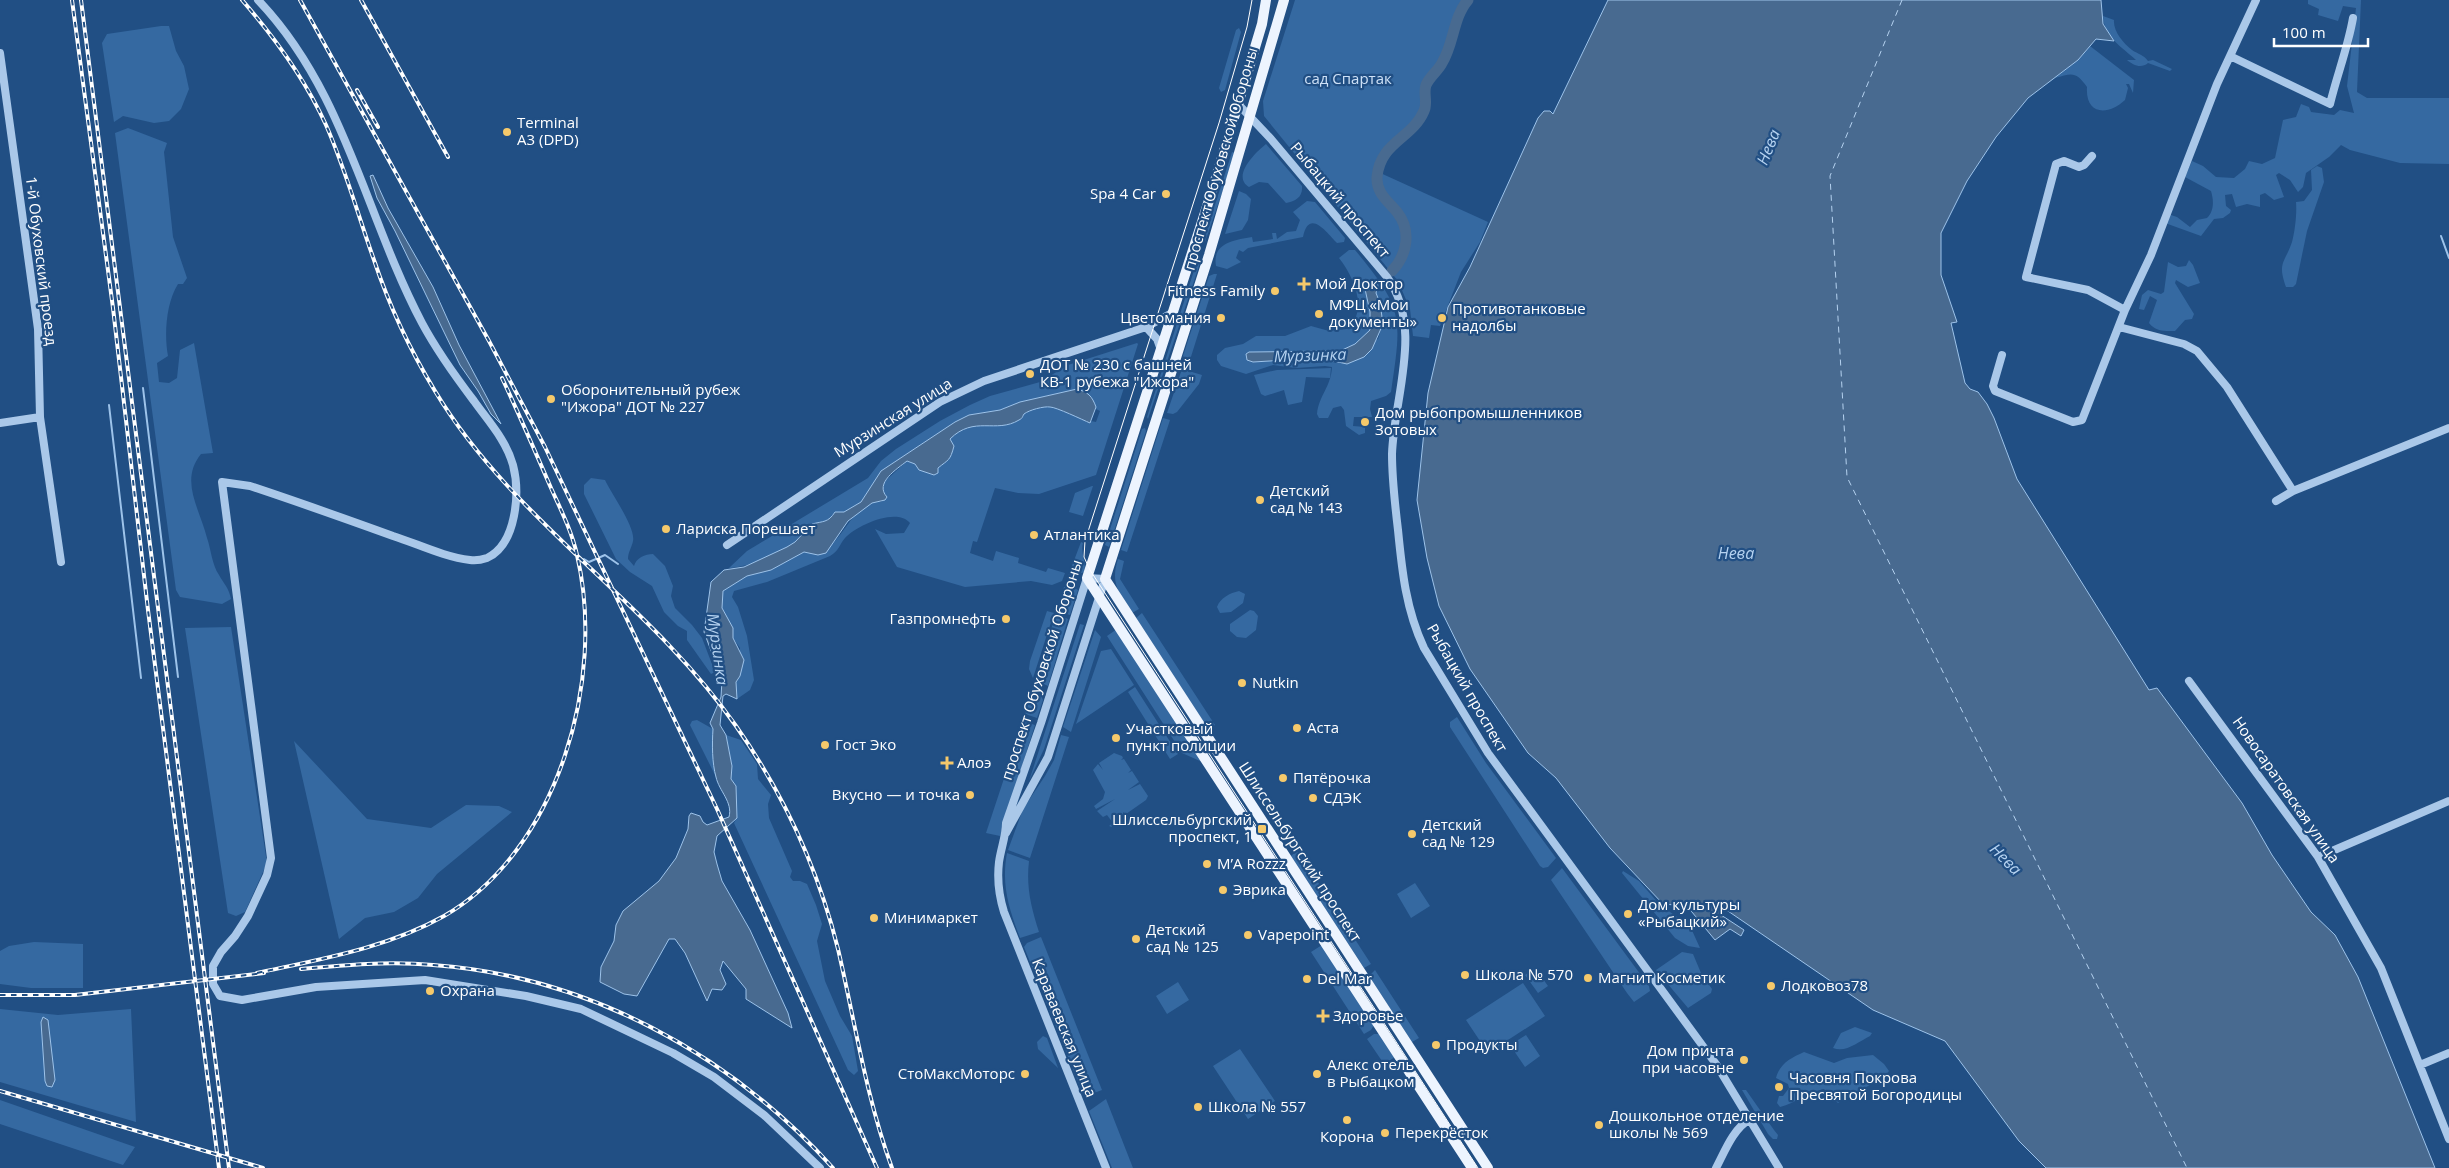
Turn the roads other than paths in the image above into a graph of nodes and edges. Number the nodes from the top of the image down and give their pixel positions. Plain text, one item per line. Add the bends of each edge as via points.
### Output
1 (258, 0) edge
2 (1266, 0) edge
3 (1284, 0) edge
4 (2256, 0) edge
5 (2353, 18) dead end
6 (0, 54) edge
7 (2230, 56) junction
8 (1238, 104) junction
9 (1249, 116) junction
10 (2092, 156) dead end
11 (1194, 250) junction
12 (1209, 254) junction
13 (2125, 310) junction
14 (1173, 312) junction
15 (1146, 327) junction
16 (2119, 327) junction
17 (1161, 350) junction
18 (2002, 355) dead end
19 (40, 417) junction
20 (0, 423) edge
21 (1137, 423) junction
22 (1154, 428) junction
23 (2449, 428) edge
24 (2293, 490) junction
25 (2276, 500) dead end
26 (727, 545) dead end
27 (61, 562) dead end
28 (1087, 578) junction
29 (1105, 579) junction
30 (1100, 595) junction
31 (2189, 681) dead end
32 (2449, 801) edge
33 (1006, 833) junction
34 (2318, 857) junction
35 (1000, 897) joint
36 (2449, 1053) edge
37 (2420, 1065) junction
38 (1750, 1119) junction
39 (2449, 1139) edge
40 (820, 1168) edge
41 (1106, 1168) edge
42 (1472, 1168) edge
43 (1488, 1168) edge
44 (1716, 1168) edge
45 (1779, 1168) edge

1 - 40 street via 302,53 324,91 403,285 458,380 504,442 514,467 516,499 509,530 499,548 488,557 471,560 250,486 222,482 271,858 267,876 248,916 216,960 212,971 215,990 224,997 242,1000 307,988 425,980 526,996 581,1009 673,1053 714,1077 764,1115
2 - 8 main road, проспект Обуховской Обороны
3 - 9 main road, проспект Обуховской Обороны
4 - 7 street
5 - 7 street via 2330,104
6 - 19 street, 1-й Обуховский проезд via 38,329
7 - 13 street
8 - 9 street, Рыбацкий проспект
8 - 11 main road, проспект Обуховской Обороны
9 - 12 main road, проспект Обуховской Обороны via 1241,153
9 - 38 street, Рыбацкий проспект via 1386,277 1401,302 1406,333 1394,423 1393,486 1406,598 1424,648 1488,753 1712,1059
10 - 13 street via 2079,168 2064,161 2056,164 2026,278 2088,290
11 - 12 main road
11 - 14 main road, проспект Обуховской Обороны
12 - 22 main road, проспект Обуховской Обороны
13 - 16 street
14 - 15 street, Мурзинская улица
14 - 17 main road, проспект Обуховской Обороны
15 - 17 street via 1158,338
15 - 26 street, Мурзинская улица via 1000,376 954,395 919,414
16 - 18 street via 2080,422 1995,391 1993,386
16 - 24 street via 2184,344 2197,351 2227,387
17 - 21 main road, проспект Обуховской Обороны
19 - 20 street
19 - 27 street, 1-й Обуховский проезд
21 - 22 main road
21 - 28 main road, проспект Обуховской Обороны
22 - 29 main road, проспект Обуховской Обороны
23 - 24 street
24 - 25 street
28 - 29 street
28 - 30 main road, Шлиссельбургский проспект
28 - 33 street, проспект Обуховской Обороны via 1042,723 1009,813
29 - 30 street, проспект Обуховской Обороны
29 - 43 main road, Шлиссельбургский проспект
30 - 33 street, проспект Обуховской Обороны via 1048,757
30 - 42 main road, Шлиссельбургский проспект
31 - 34 street, Новосаратовская улица
32 - 34 street
33 - 35 street, проспект Обуховской Обороны via 999,862
34 - 37 street, Новосаратовская улица via 2381,968
35 - 41 street, Караваевская улица
36 - 37 street
37 - 39 street, Новосаратовская улица
38 - 44 street via 1736,1130
38 - 45 street, Рыбацкий проспект

